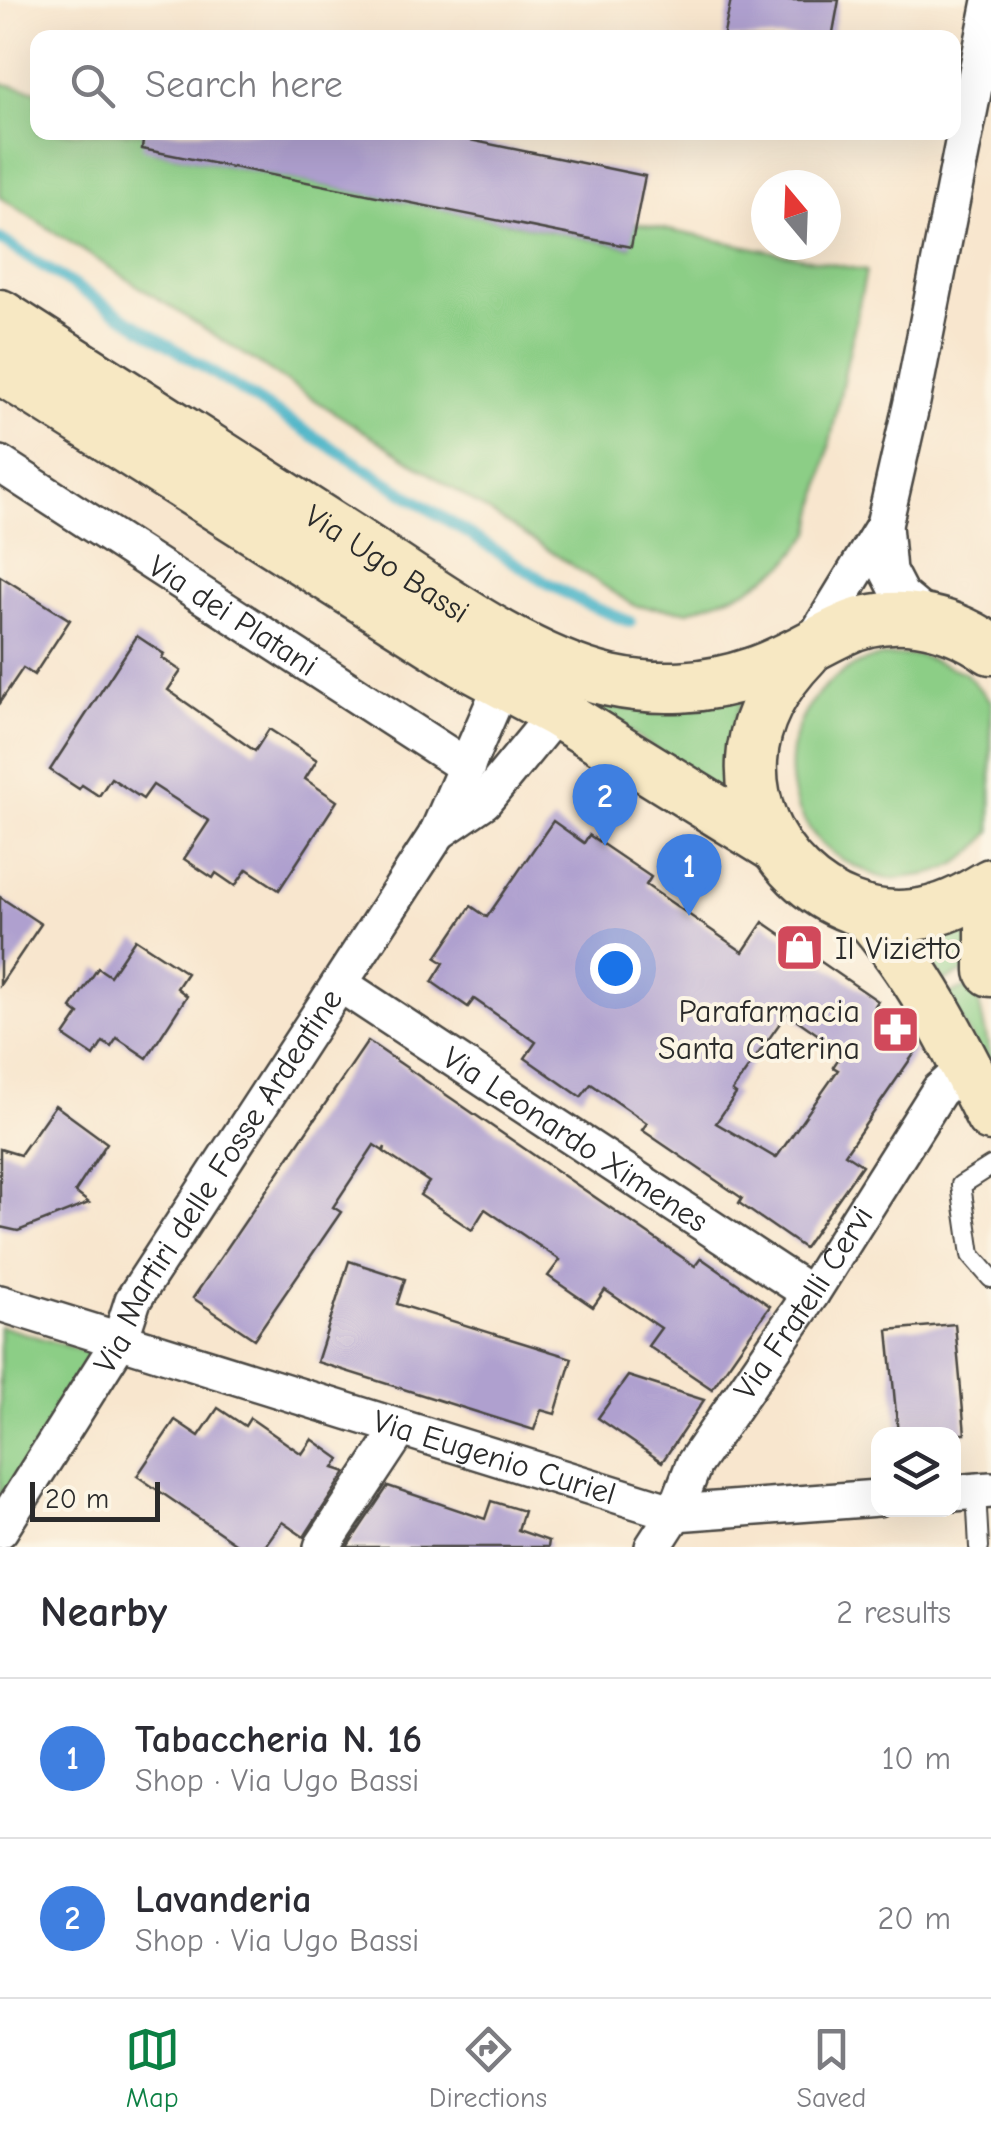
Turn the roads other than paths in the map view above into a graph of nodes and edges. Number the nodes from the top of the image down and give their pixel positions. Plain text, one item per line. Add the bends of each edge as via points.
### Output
1 (991, 0) edge
2 (0, 315) edge
3 (0, 368) edge
4 (0, 464) edge
5 (884, 525) junction
6 (930, 620) junction
7 (991, 649) edge
8 (808, 650) junction
9 (515, 666) junction
10 (557, 712) junction
11 (467, 767) junction
12 (437, 834) junction
13 (774, 846) junction
14 (991, 884) edge
15 (866, 912) junction
16 (991, 923) edge
17 (991, 971) edge
18 (340, 984) junction
19 (966, 1067) junction
20 (991, 1116) edge
21 (991, 1166) edge
22 (991, 1278) edge
23 (810, 1294) junction
24 (0, 1303) edge
25 (120, 1340) junction
26 (400, 1429) junction
27 (973, 1491) edge
28 (871, 1499) edge
29 (675, 1513) junction
30 (0, 1530) edge
31 (322, 1547) edge
32 (653, 1547) edge
33 (979, 1547) edge

1 - 5 street
2 - 9 street, Via Ugo Bassi via 482,623
3 - 9 street, Via Ugo Bassi
4 - 11 street, Via dei Platani
5 - 6 street via 888,571 900,596
5 - 8 street
6 - 7 street, Via Ugo Bassi
6 - 8 street, Via Ugo Bassi via 884,618 844,629
8 - 9 street, Via Ugo Bassi via 721,682 644,687 572,670
8 - 13 street, Via Ugo Bassi via 781,678 760,717 752,760 756,805
9 - 10 street, Via Ugo Bassi
9 - 11 street, Via Martiri delle Fosse Ardeatine
10 - 12 street, Via Martiri delle Fosse Ardeatine via 484,801
10 - 13 street, Via Ugo Bassi
11 - 12 street, Via Martiri delle Fosse Ardeatine
12 - 18 street, Via Martiri delle Fosse Ardeatine
13 - 15 street, Via Ugo Bassi via 798,876
14 - 15 street, Via Ugo Bassi via 957,905 912,916
15 - 19 street, Via Ugo Bassi via 900,950
16 - 17 street
18 - 23 street, Via Leonardo Ximenes
18 - 25 street, Via Martiri delle Fosse Ardeatine via 133,1300
19 - 20 street, Via Ugo Bassi
19 - 23 street, Via Fratelli Cervi via 940,1091
21 - 22 lane via 960,1185 971,1255
23 - 29 street, Via Fratelli Cervi via 694,1464
24 - 25 street, Via Eugenio Curiel
25 - 26 street, Via Eugenio Curiel
25 - 30 street, Via Martiri delle Fosse Ardeatine
26 - 29 street, Via Eugenio Curiel
26 - 31 street
27 - 33 lane
28 - 29 street, Via Eugenio Curiel
29 - 32 street, Via Fratelli Cervi

